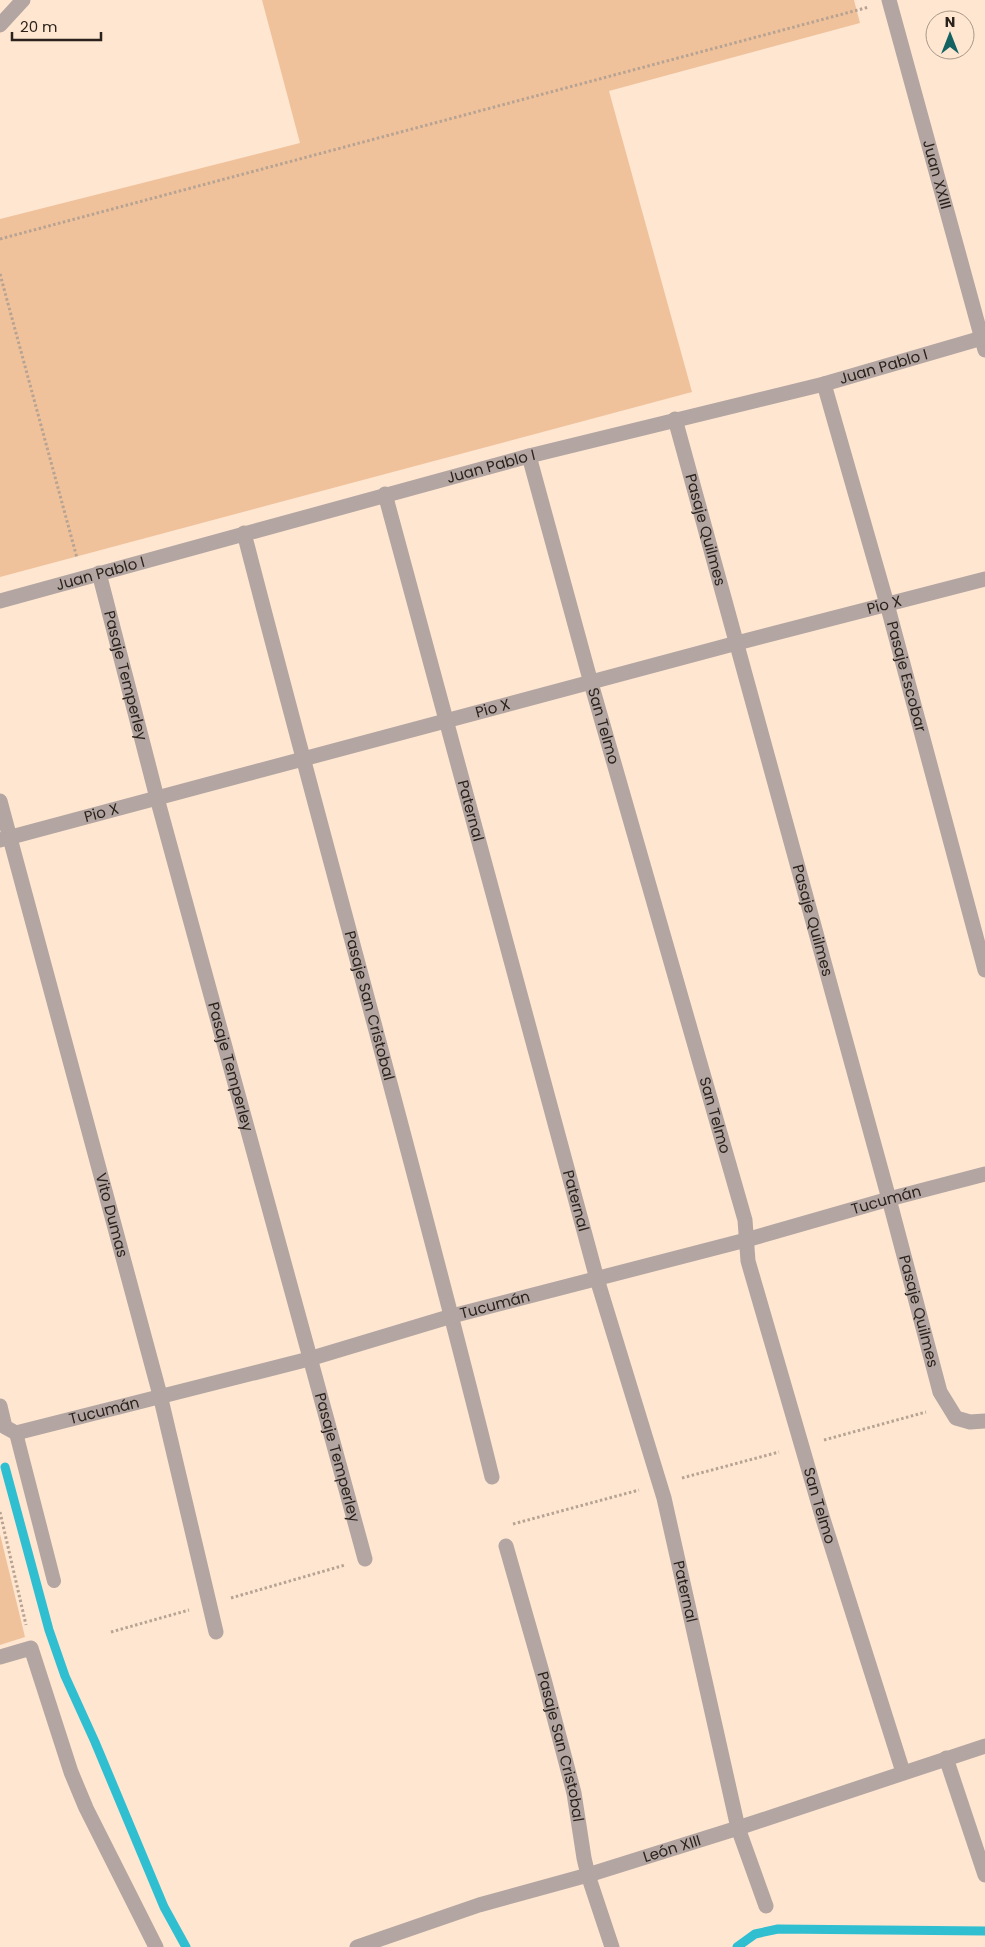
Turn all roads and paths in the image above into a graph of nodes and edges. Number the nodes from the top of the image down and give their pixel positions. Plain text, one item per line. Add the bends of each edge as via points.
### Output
1 (23, 0) edge
2 (889, 1) edge
3 (0, 25) edge
4 (0, 239) edge
5 (0, 274) edge
6 (979, 307) edge
7 (983, 344) edge
8 (824, 384) junction
9 (675, 419) junction
10 (529, 456) junction
11 (385, 494) junction
12 (244, 533) junction
13 (99, 573) junction
14 (82, 578) junction
15 (985, 579) edge
16 (0, 601) edge
17 (887, 604) junction
18 (737, 643) junction
19 (591, 682) junction
20 (445, 722) junction
21 (303, 760) junction
22 (157, 798) junction
23 (0, 801) edge
24 (5, 839) edge
25 (985, 970) edge
26 (985, 1174) edge
27 (889, 1199) junction
28 (746, 1240) junction
29 (597, 1279) junction
30 (452, 1316) junction
31 (309, 1359) junction
32 (160, 1395) junction
33 (0, 1406) edge
34 (952, 1412) junction
35 (985, 1421) edge
36 (10, 1430) junction
37 (802, 1446) junction
38 (492, 1477) dead end
39 (660, 1484) junction
40 (0, 1512) edge
41 (509, 1525) dead end
42 (506, 1546) dead end
43 (365, 1559) joint
44 (54, 1581) dead end
45 (209, 1604) junction
46 (111, 1632) dead end
47 (216, 1632) dead end
48 (31, 1648) junction
49 (0, 1657) edge
50 (985, 1746) edge
51 (946, 1758) junction
52 (904, 1772) junction
53 (738, 1828) junction
54 (588, 1875) junction
55 (985, 1875) edge
56 (766, 1906) dead end
57 (156, 1947) edge
58 (357, 1947) edge
59 (612, 1947) edge

1 - 3 street
2 - 4 path
2 - 6 street, Juan XXIII
5 - 14 path
6 - 7 street, Juan XXIII
7 - 8 street, Juan Pablo I
8 - 9 street, Juan Pablo I
8 - 17 street, Pasaje Escobar
9 - 10 street, Juan Pablo I
9 - 18 street, Pasaje Quilmes
10 - 11 street, Juan Pablo I
10 - 19 street, San Telmo
11 - 12 street, Juan Pablo I
11 - 20 street, Paternal
12 - 13 street, Juan Pablo I
12 - 21 street, Pasaje San Cristobal
13 - 14 street, Juan Pablo I
13 - 22 street, Pasaje Temperley
14 - 16 street, Juan Pablo I
15 - 17 street, Pio X
17 - 18 street, Pio X
17 - 25 street, Pasaje Escobar
18 - 19 street, Pio X
18 - 27 street, Pasaje Quilmes
19 - 20 street, Pio X
19 - 28 street, San Telmo via 745,1220
20 - 21 street, Pio X
20 - 29 street, Paternal
21 - 22 street, Pio X
21 - 30 street, Pasaje San Cristobal
22 - 24 street, Pio X
22 - 31 street, Pasaje Temperley
23 - 24 street, Vito Dumas
24 - 32 street, Vito Dumas
26 - 27 street, Tucumán
27 - 28 street, Tucumán
27 - 34 street, Pasaje Quilmes via 940,1392
28 - 29 street, Tucumán
28 - 37 street, San Telmo via 748,1261
29 - 30 street, Tucumán
29 - 39 street, Paternal
30 - 31 street, Tucumán
30 - 38 street, Pasaje San Cristobal
31 - 32 street, Tucumán
31 - 43 street, Pasaje Temperley
32 - 36 street, Tucumán
32 - 45 street, Vito Dumas
33 - 36 street
34 - 35 street via 970,1422
34 - 37 path
36 - 44 lane
37 - 39 path
37 - 52 street, San Telmo
39 - 41 path
39 - 53 street, Paternal
40 - 48 path
42 - 54 street, Pasaje San Cristobal via 574,1792
43 - 45 path
45 - 46 path
45 - 47 street, Vito Dumas
48 - 49 street
48 - 57 street via 79,1790
50 - 51 street, León XIII
51 - 52 street, León XIII
51 - 55 street
52 - 53 street, León XIII
53 - 54 street, León XIII
53 - 56 street, Paternal
54 - 58 street, León XIII via 479,1905
54 - 59 street, Pasaje San Cristobal

